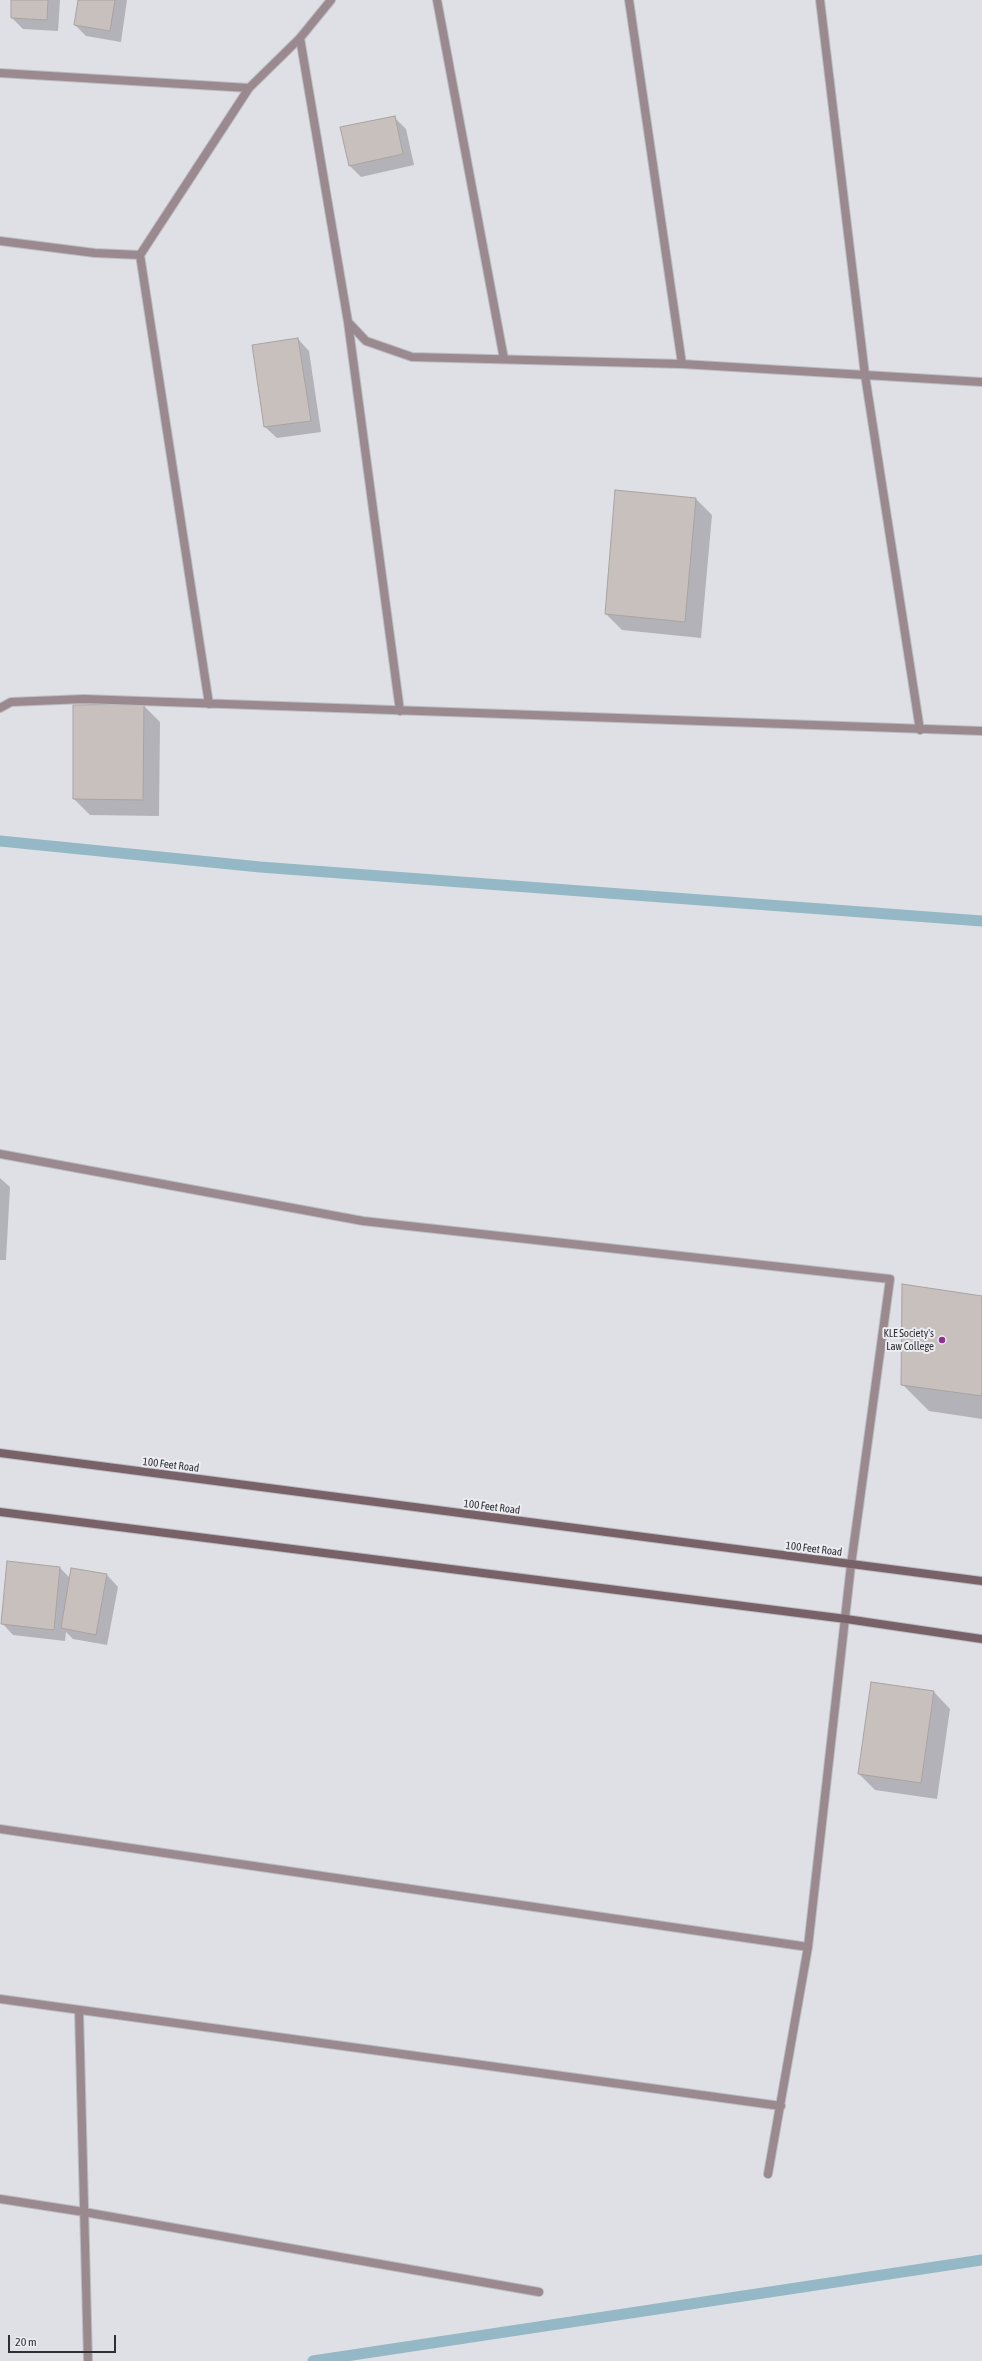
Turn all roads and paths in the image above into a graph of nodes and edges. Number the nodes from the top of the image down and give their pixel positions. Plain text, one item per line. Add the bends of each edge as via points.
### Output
1 (330, 0) edge
2 (437, 0) edge
3 (628, 0) edge
4 (820, 0) edge
5 (300, 38) junction
6 (0, 73) edge
7 (249, 88) junction
8 (0, 242) edge
9 (140, 255) junction
10 (348, 322) junction
11 (504, 359) junction
12 (682, 364) junction
13 (865, 375) junction
14 (982, 382) edge
15 (209, 704) junction
16 (0, 708) edge
17 (400, 711) junction
18 (920, 730) junction
19 (982, 731) edge
20 (0, 1154) edge
21 (0, 1453) edge
22 (0, 1512) edge
23 (851, 1565) junction
24 (982, 1582) edge
25 (846, 1619) junction
26 (982, 1640) edge
27 (0, 1829) edge
28 (808, 1947) junction
29 (0, 1999) edge
30 (79, 2010) junction
31 (781, 2106) junction
32 (768, 2174) dead end
33 (0, 2199) edge
34 (84, 2212) junction
35 (539, 2292) dead end
36 (88, 2361) edge

1 - 5 street
2 - 11 street
3 - 12 street
4 - 13 street
5 - 7 street
5 - 10 street
6 - 7 street
7 - 9 street
8 - 9 street via 95,253
9 - 15 street
10 - 11 street via 366,341 412,357
10 - 17 street
11 - 12 street
12 - 13 street
13 - 14 street
13 - 18 street
15 - 16 street via 84,699 11,702
15 - 17 street
17 - 18 street
18 - 19 street
20 - 23 street via 364,1221 890,1279
21 - 23 main road, 100 Feet Road
22 - 25 main road
23 - 24 main road, 100 Feet Road
23 - 25 street
25 - 26 main road
25 - 28 street
27 - 28 street
28 - 31 street
29 - 30 street
30 - 31 street
30 - 34 street
31 - 32 street
33 - 34 street
34 - 35 street
34 - 36 street

